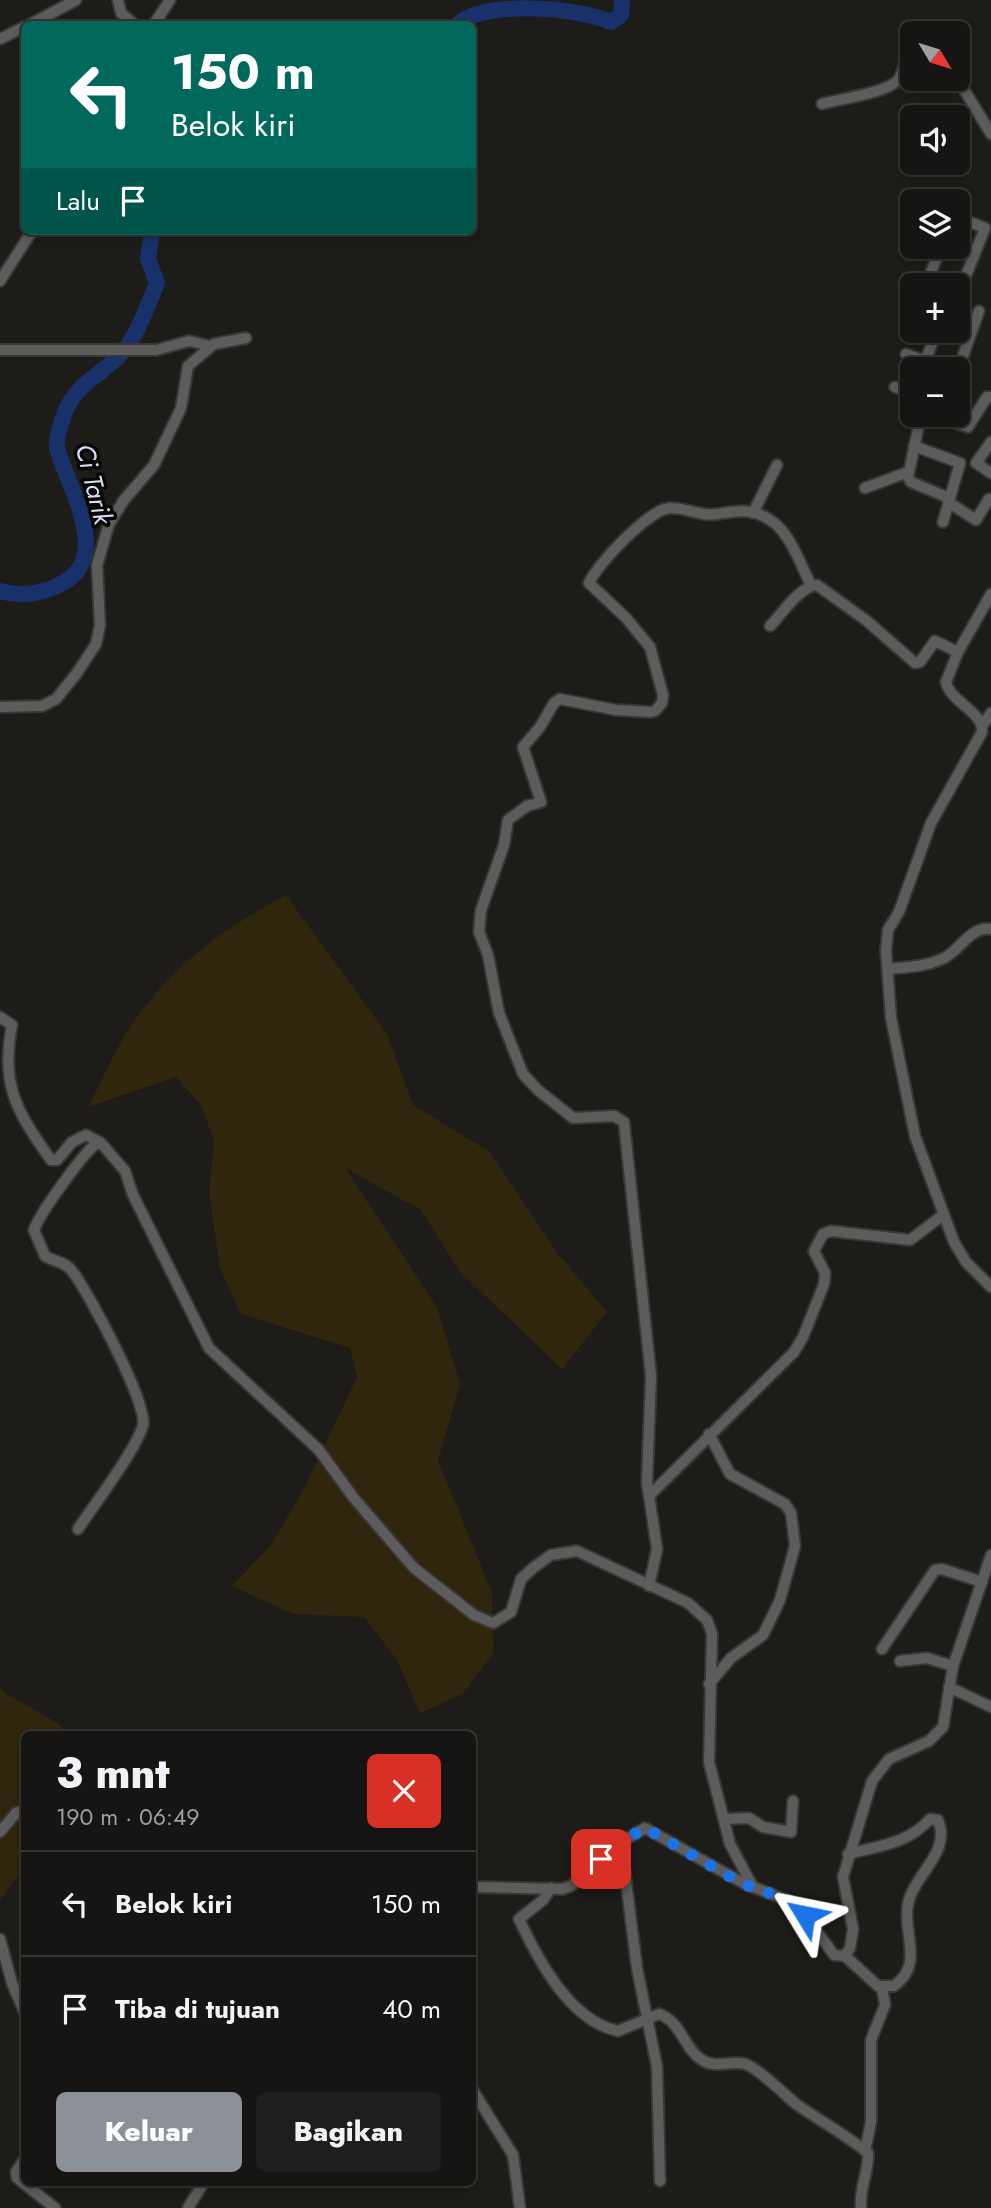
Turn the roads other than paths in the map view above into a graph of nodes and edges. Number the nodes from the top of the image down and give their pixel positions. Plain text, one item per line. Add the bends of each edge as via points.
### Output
1 (76, 0) edge
2 (118, 0) edge
3 (170, 0) edge
4 (37, 21) edge
5 (130, 21) edge
6 (156, 21) edge
7 (21, 28) edge
8 (0, 39) edge
9 (900, 77) edge
10 (965, 91) edge
11 (822, 104) dead end
12 (991, 134) edge
13 (970, 222) edge
14 (29, 235) edge
15 (967, 273) edge
16 (0, 281) edge
17 (979, 311) dead end
18 (246, 338) dead end
19 (211, 346) junction
20 (0, 350) edge
21 (906, 354) dead end
22 (911, 357) edge
23 (963, 357) edge
24 (991, 385) edge
25 (895, 387) dead end
26 (900, 389) edge
27 (989, 397) edge
28 (970, 424) edge
29 (919, 427) edge
30 (991, 442) edge
31 (915, 446) junction
32 (777, 465) dead end
33 (908, 472) junction
34 (991, 473) edge
35 (865, 488) dead end
36 (989, 499) dead end
37 (948, 500) junction
38 (753, 513) junction
39 (943, 522) dead end
40 (811, 585) junction
41 (991, 594) edge
42 (770, 626) dead end
43 (958, 652) junction
44 (0, 706) edge
45 (991, 713) edge
46 (982, 726) junction
47 (991, 929) edge
48 (888, 969) junction
49 (0, 1017) edge
50 (99, 1142) junction
51 (943, 1215) junction
52 (991, 1287) edge
53 (709, 1434) junction
54 (649, 1496) junction
55 (78, 1529) dead end
56 (991, 1555) edge
57 (982, 1582) junction
58 (649, 1586) junction
59 (882, 1648) dead end
60 (900, 1661) dead end
61 (953, 1666) junction
62 (709, 1684) junction
63 (949, 1687) junction
64 (991, 1707) edge
65 (793, 1801) dead end
66 (21, 1811) edge
67 (725, 1819) junction
68 (0, 1832) edge
69 (621, 1842) junction
70 (849, 1854) junction
71 (476, 1887) edge
72 (753, 1887) junction
73 (551, 1888) junction
74 (0, 1939) edge
75 (845, 1955) junction
76 (883, 1987) junction
77 (21, 2004) edge
78 (648, 2018) junction
79 (476, 2095) edge
80 (865, 2151) junction
81 (21, 2164) edge
82 (21, 2181) edge
83 (660, 2181) dead end
84 (27, 2186) edge
85 (202, 2186) edge
86 (55, 2208) edge
87 (188, 2208) edge
88 (520, 2208) edge
89 (861, 2208) edge

1 - 4 street
2 - 5 street via 121,13
3 - 6 street
7 - 8 street
9 - 11 street via 890,86
10 - 12 street
13 - 15 street via 985,228
14 - 16 street
17 - 23 street
18 - 19 street
19 - 20 street via 189,341 148,349
19 - 44 street via 188,366 180,408 154,465 124,500 105,532 97,565 101,602 96,644 56,699 31,709
21 - 22 street
24 - 27 street
25 - 26 street
27 - 28 street
29 - 31 street
30 - 34 street via 976,463
31 - 33 street
31 - 37 street via 960,463
32 - 38 street
33 - 35 street
33 - 37 street via 911,482
36 - 37 street via 976,520
37 - 39 street
38 - 40 street via 783,533
38 - 54 street via 731,510 706,515 660,510 590,580 591,589 626,618 650,647 663,699 650,712 564,698 554,703 523,747 541,802 508,820 479,923 499,1013 523,1074 573,1118 614,1116 624,1122 651,1376
40 - 42 street
40 - 43 street via 826,589 915,663 935,641
41 - 43 street
43 - 46 street via 947,687
45 - 46 street
46 - 48 street via 931,824 888,930
47 - 48 street via 978,929 941,960
48 - 51 street via 907,1107
49 - 50 street via 12,1025 2,1056 7,1096 51,1160 57,1160 79,1136 90,1135
50 - 55 street via 79,1160 34,1230 45,1256 66,1265 79,1282 144,1412 140,1433
50 - 58 street via 125,1171 209,1348 319,1450 405,1558 439,1590 487,1622 501,1620 515,1605 521,1579 551,1555 568,1550
51 - 52 street via 966,1262
51 - 53 street via 910,1240 831,1231 823,1234 814,1251 825,1273 824,1284 800,1343
53 - 54 street
53 - 62 street via 730,1474 785,1504 791,1513 795,1553 763,1635 731,1658
54 - 58 street via 657,1549
56 - 57 street
57 - 59 street via 935,1570
57 - 61 street
58 - 62 street via 688,1603 707,1620 712,1634
60 - 61 street via 928,1658
61 - 63 street
62 - 67 street via 709,1762
63 - 64 street
63 - 70 street via 939,1732 889,1759 872,1781
65 - 67 street via 791,1832 763,1827 749,1818
66 - 68 street
67 - 72 street via 730,1844
69 - 72 street via 637,1830 654,1830
69 - 73 street via 571,1886
69 - 78 street
70 - 75 street via 842,1885 853,1929
70 - 76 street via 905,1838 930,1819 938,1819 942,1828 939,1847 907,1906 912,1944 909,1965 899,1982
71 - 73 street
72 - 75 street via 798,1907 834,1955
73 - 78 street via 519,1919 552,1983 606,2029 618,2031
74 - 77 street
75 - 76 street
76 - 80 street via 885,2005 870,2040 871,2122
78 - 80 street via 666,2016 707,2063 746,2064
78 - 83 street via 657,2067
79 - 88 street via 513,2155
80 - 89 street via 868,2166
81 - 82 street via 16,2172
84 - 86 street
85 - 87 street

